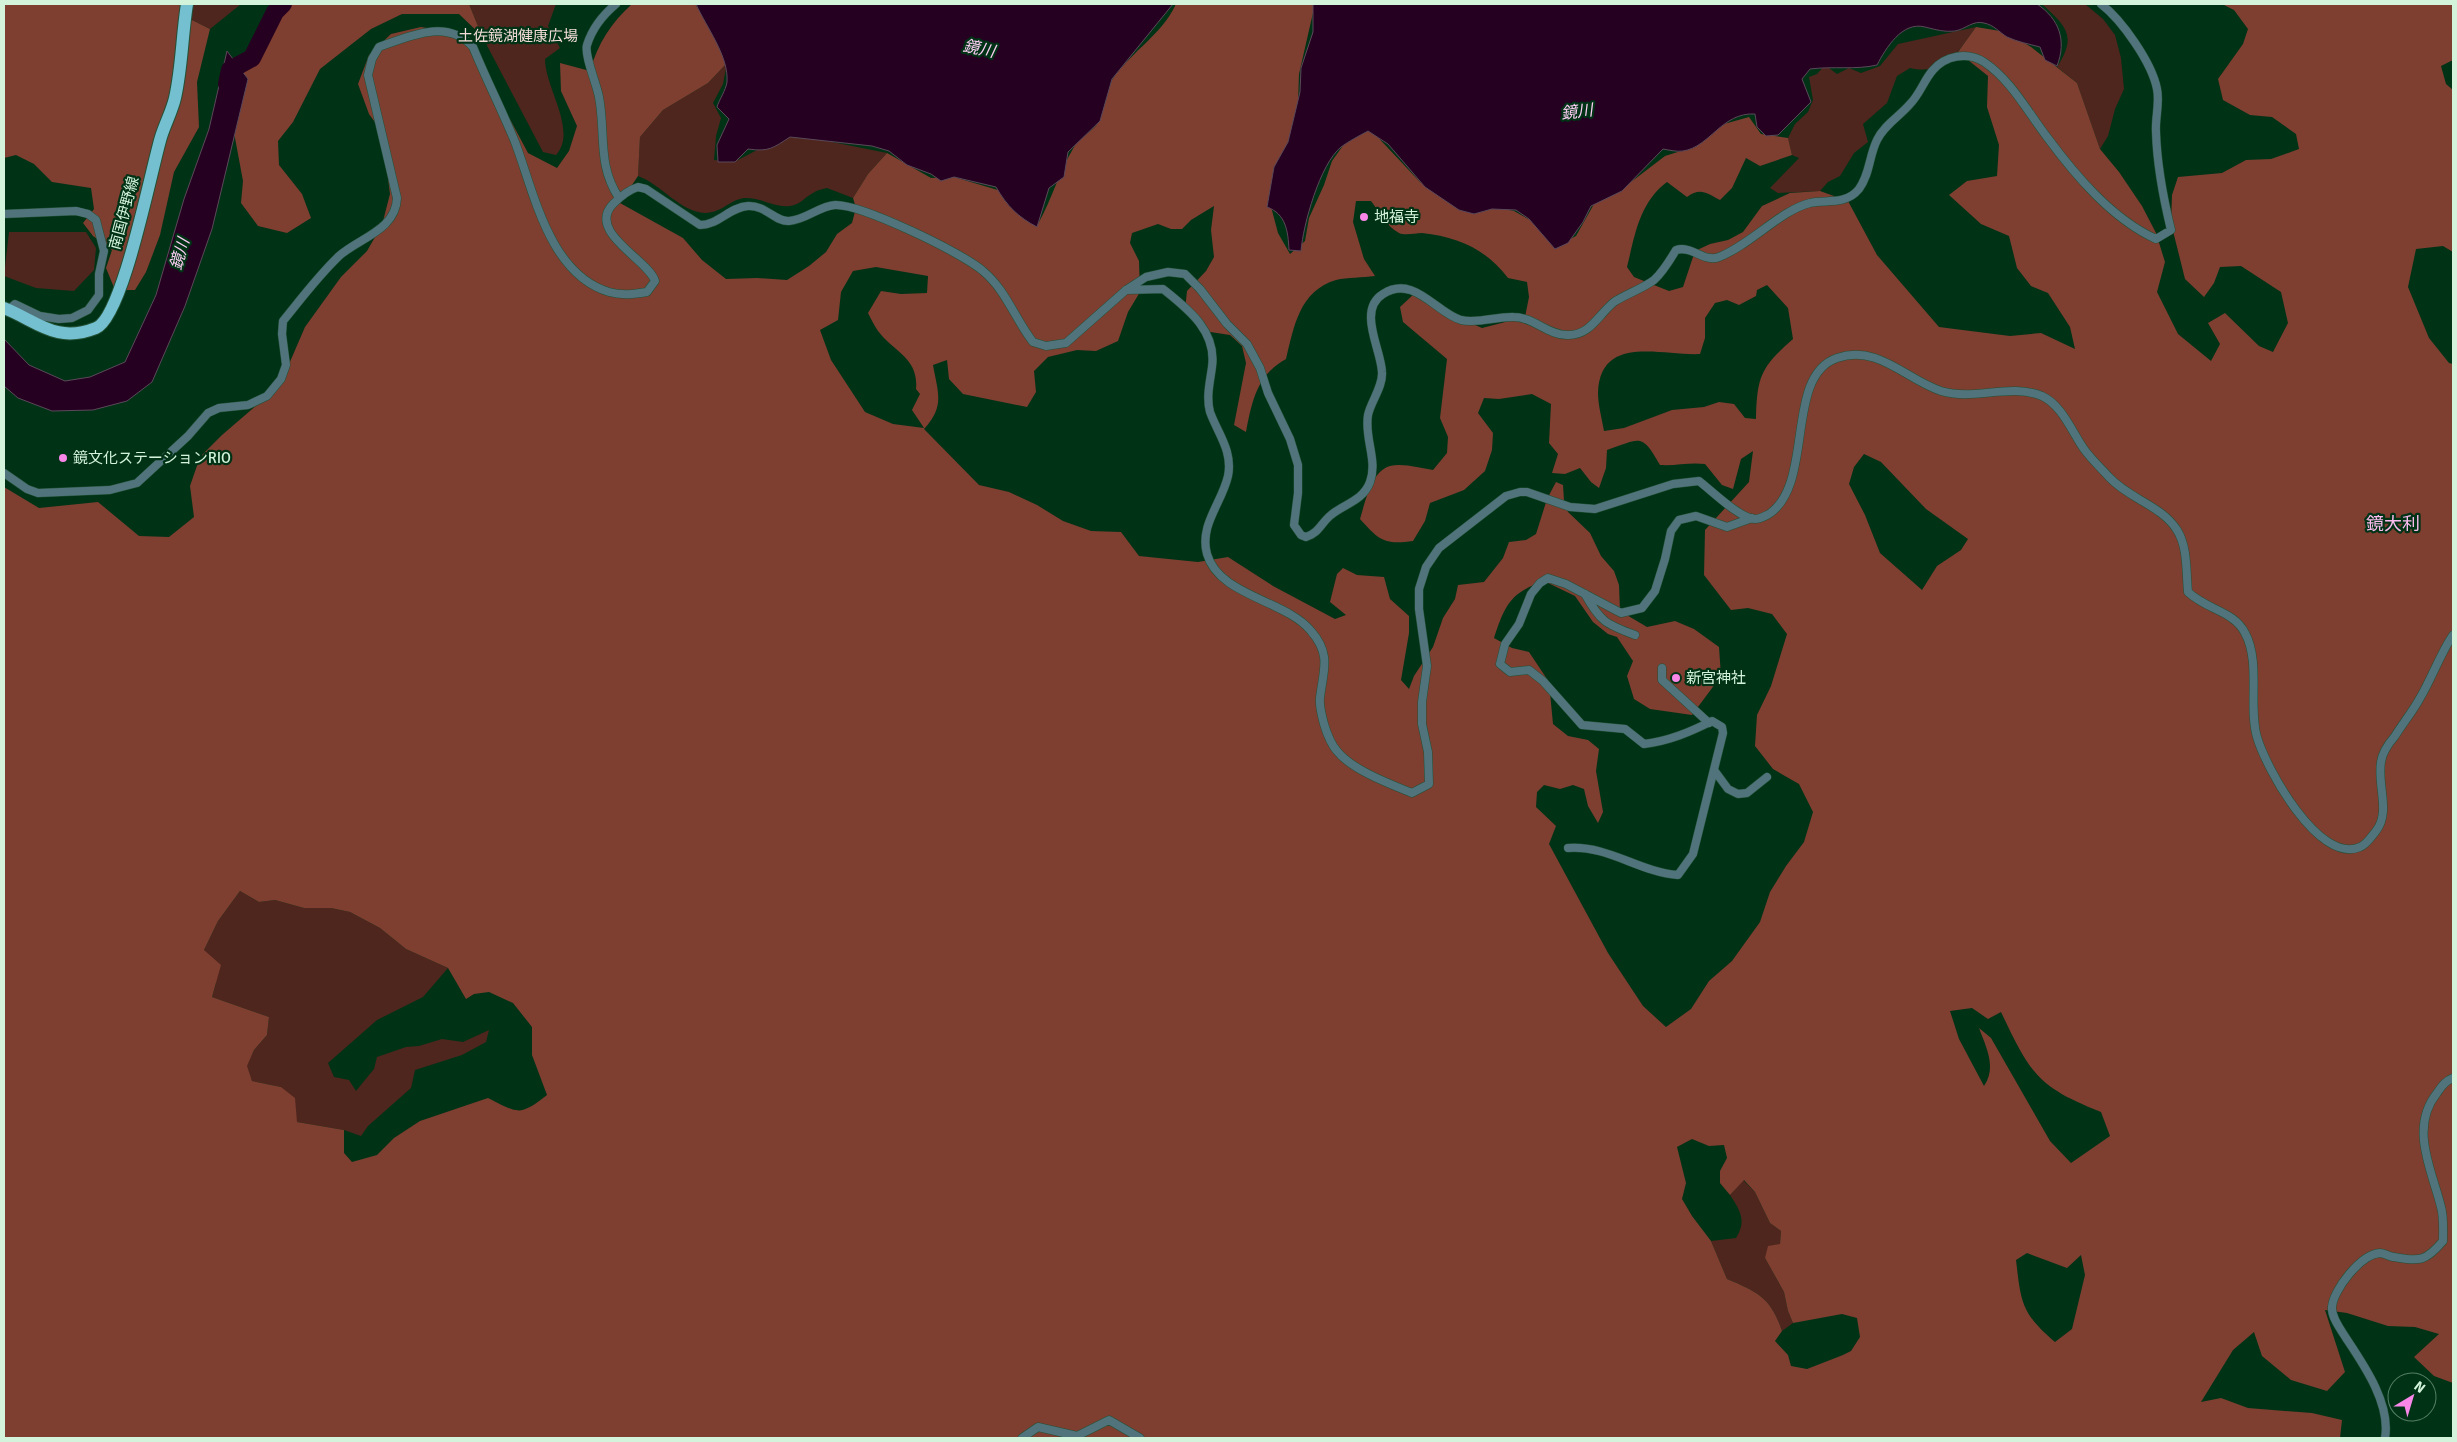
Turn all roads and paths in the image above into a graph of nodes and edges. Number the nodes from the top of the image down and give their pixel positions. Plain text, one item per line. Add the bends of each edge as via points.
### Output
1 (187, 4) edge
2 (616, 4) edge
3 (2101, 4) edge
4 (619, 198) junction
5 (4, 214) edge
6 (1126, 290) junction
7 (6, 309) edge
8 (4, 472) edge
9 (1752, 518) junction
10 (1585, 594) junction
11 (1635, 635) dead end
12 (2453, 635) edge
13 (1662, 668) dead end
14 (1709, 723) junction
15 (1714, 770) junction
16 (1767, 777) dead end
17 (1568, 848) dead end
18 (2453, 1078) edge
19 (1022, 1438) edge
20 (1140, 1438) edge
21 (2385, 1438) edge

1 - 7 main road, 南国伊野線 via 175,98 161,136 114,306 107,319 98,327 87,330 54,333
2 - 4 street via 594,30 586,47 599,97 603,161 610,186
3 - 6 street via 2121,23 2148,66 2157,90 2158,175 2171,230 2156,239 2116,214 2076,173 2003,77 1982,61 1961,56 1943,60 1909,106 1878,137 1866,176 1858,190 1832,203 1810,203 1794,210 1737,249 1717,258 1709,259 1681,248 1676,250 1653,280 1613,303 1579,335 1560,334 1528,319 1513,316 1460,320 1410,290 1383,294 1374,303 1371,314 1382,374 1368,415 1374,465 1370,483 1358,500 1328,517 1313,535 1301,535 1294,525 1298,465 1290,439 1247,344 1185,274 1168,272 1146,277
4 - 6 street via 632,189 646,189 700,225 710,225 745,206 766,209 781,220 789,221 826,206 857,209 960,254 984,271 1012,306 1033,342 1046,346 1066,343
4 - 8 street via 610,206 607,226 632,257 654,274 656,281 647,292 627,295 609,292 569,265 539,212 514,140 473,47 466,39 454,33 427,32 379,47 368,75 397,198 394,212 373,235 341,254 283,321 286,365 281,379 267,396 248,405 219,408 208,413 137,483 110,490 38,493
5 - 7 street via 76,211 88,214 96,220 104,251 99,295 88,310 72,318 59,319 40,316 14,304
6 - 9 street via 1162,289 1190,312 1209,338 1213,351 1208,396 1210,411 1226,444 1229,463 1225,484 1206,533 1207,553 1212,566 1248,594 1284,610 1311,630 1326,658 1320,700 1329,739 1338,752 1356,765 1412,793 1429,784 1428,752 1422,724 1427,666 1419,589 1426,567 1439,548 1506,496 1520,492 1570,507 1596,509 1673,484 1699,481 1743,515
9 - 10 street via 1727,527 1696,516 1679,520 1671,531 1654,591 1642,608 1620,613
9 - 12 street via 1774,510 1786,493 1792,478 1806,396 1823,366 1837,358 1861,354 1874,356 1943,391 2024,390 2044,397 2059,410 2085,450 2111,480 2170,520 2184,551 2188,592 2199,602 2239,622 2249,645 2256,736 2267,764 2302,818 2327,841 2347,849 2362,847 2384,816 2379,780 2381,760 2388,744 2420,700
10 - 11 street via 1596,613 1609,625
10 - 14 street via 1548,578 1540,583 1530,594 1519,624 1501,654 1502,666 1510,672 1529,670 1582,725 1625,729 1644,744 1682,736
13 - 14 street via 1662,680
14 - 15 street via 1712,721 1722,727 1723,733
15 - 16 street via 1728,788 1738,794 1747,792
15 - 17 street via 1693,854 1678,875 1663,874 1612,854 1582,847
18 - 21 street via 2446,1081 2432,1099 2423,1128 2428,1164 2442,1208 2443,1241 2429,1257 2416,1261 2380,1253 2367,1258 2337,1289 2332,1304 2331,1311 2340,1328 2372,1379 2382,1407
19 - 20 street via 1038,1428 1077,1436 1109,1420

